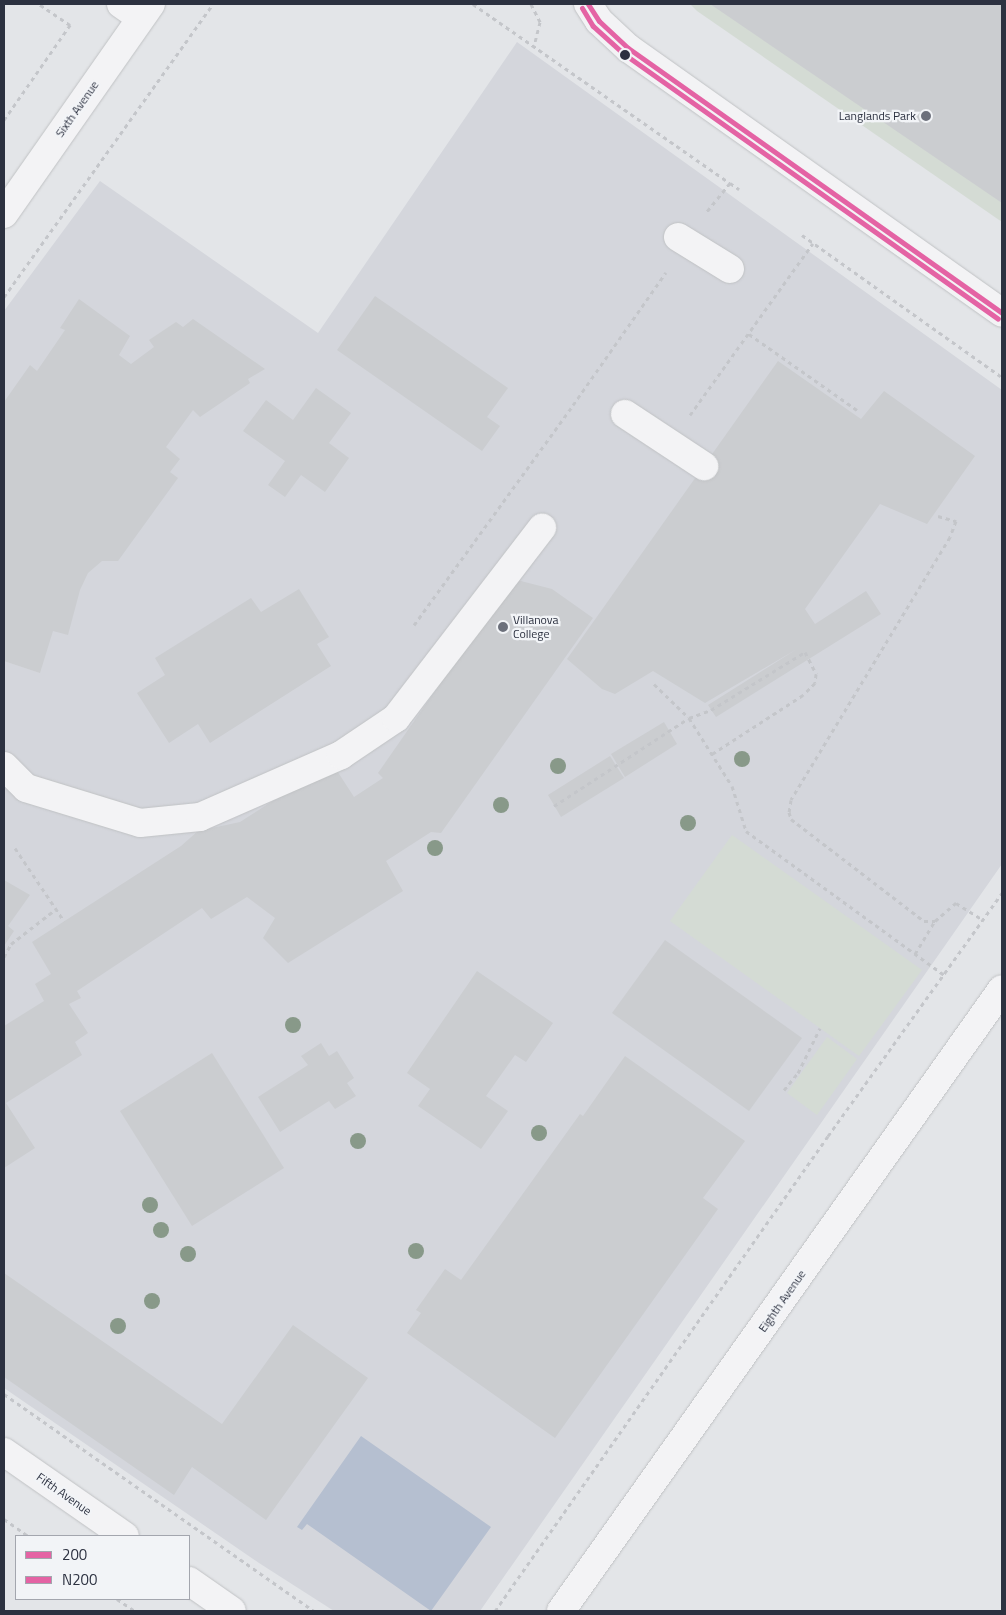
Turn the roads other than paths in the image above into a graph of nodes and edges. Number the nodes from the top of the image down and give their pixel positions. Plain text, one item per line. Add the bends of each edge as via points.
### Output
1 (588, 4) edge
2 (137, 9) edge
3 (4, 214) edge
4 (682, 240) road end
5 (730, 269) dead end
6 (1002, 313) edge
7 (625, 414) dead end
8 (704, 466) dead end
9 (542, 528) dead end
10 (4, 766) edge
11 (1002, 989) edge
12 (4, 1452) edge
13 (124, 1535) edge
14 (190, 1582) edge
15 (232, 1611) edge
16 (561, 1611) edge

1 - 6 street via 599,21 628,48
2 - 3 street, Sixth Avenue
4 - 5 street
7 - 8 street
9 - 10 street via 396,718 341,755 200,817 140,823 26,788
11 - 16 street, Eighth Avenue
12 - 13 street, Fifth Avenue
14 - 15 street

